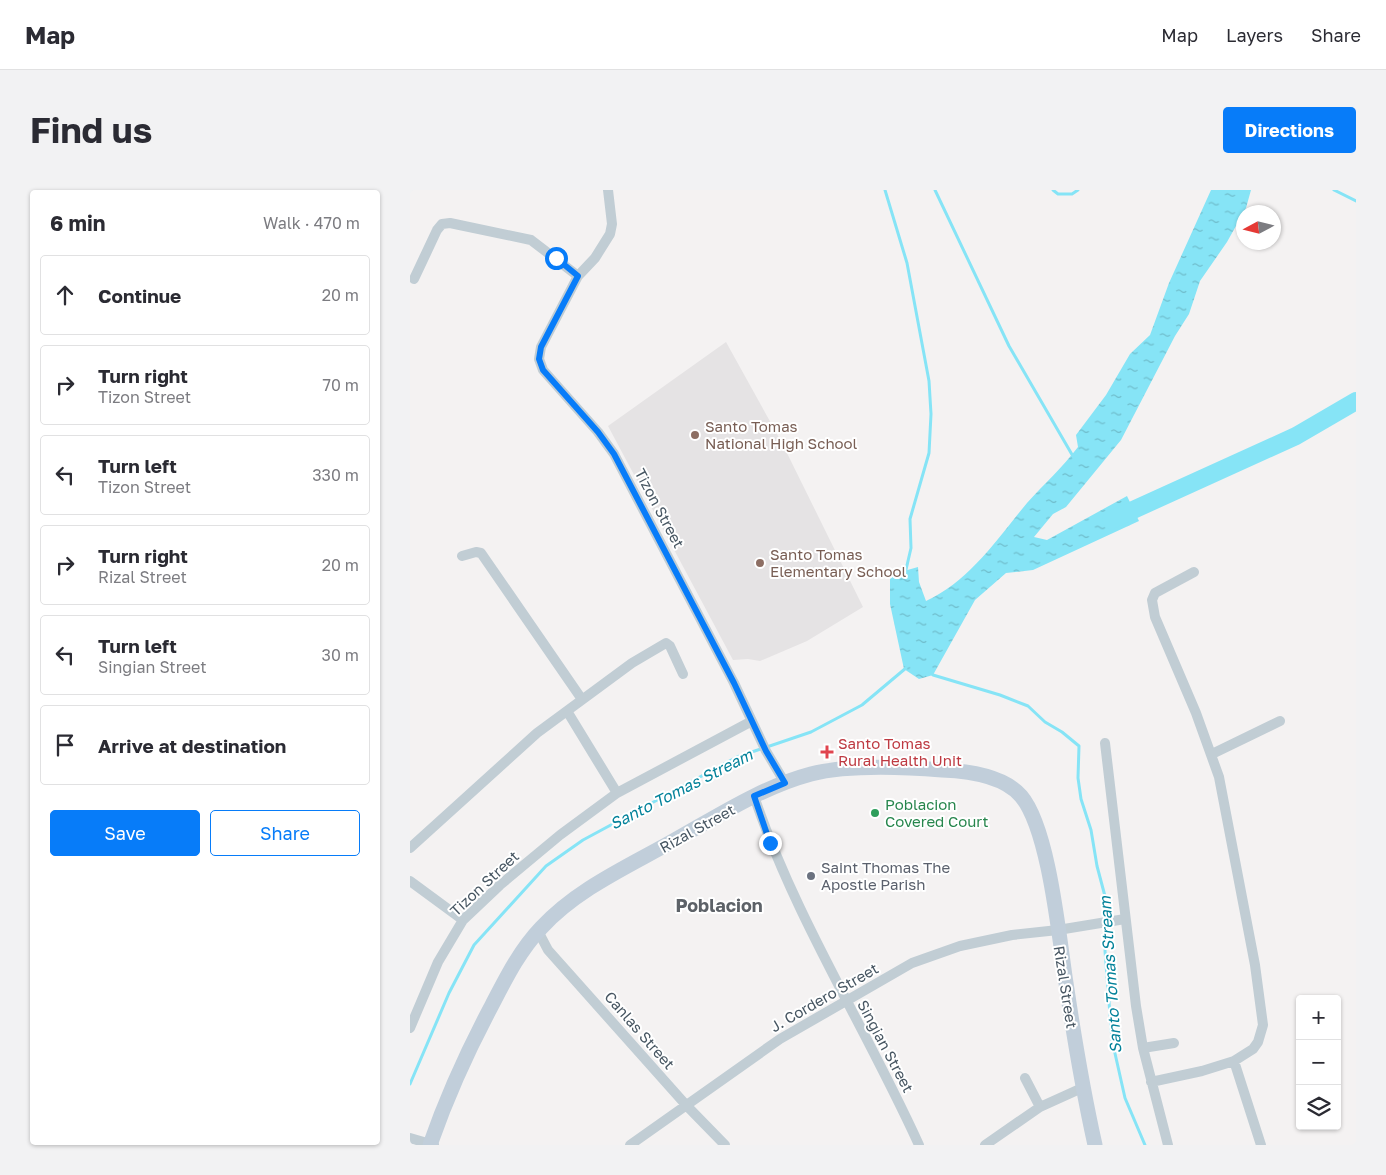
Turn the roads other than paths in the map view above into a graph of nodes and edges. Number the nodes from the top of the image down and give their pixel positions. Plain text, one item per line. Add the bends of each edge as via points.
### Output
1 (608, 190) edge
2 (578, 276) junction
3 (414, 279) dead end
4 (462, 556) dead end
5 (1194, 572) dead end
6 (683, 674) dead end
7 (581, 698) junction
8 (567, 710) junction
9 (752, 721) junction
10 (1280, 721) dead end
11 (1105, 744) dead end
12 (1212, 754) junction
13 (785, 783) junction
14 (617, 794) junction
15 (754, 796) junction
16 (410, 848) edge
17 (410, 881) edge
18 (1125, 919) junction
19 (463, 920) junction
20 (1058, 930) junction
21 (538, 931) junction
22 (845, 1000) junction
23 (410, 1028) edge
24 (1174, 1043) dead end
25 (1143, 1048) junction
26 (1234, 1061) junction
27 (1025, 1078) dead end
28 (1151, 1082) junction
29 (1082, 1088) junction
30 (686, 1105) junction
31 (1040, 1107) junction
32 (410, 1138) edge
33 (432, 1144) edge
34 (630, 1145) edge
35 (725, 1145) edge
36 (919, 1145) edge
37 (985, 1145) edge
38 (1096, 1145) edge
39 (1168, 1145) edge
40 (1261, 1145) edge

1 - 2 street, Tizon Street via 610,234 595,258
2 - 3 street via 531,240 450,223 442,224 437,230
2 - 9 street, Tizon Street via 541,347 539,359 543,370 614,454
4 - 7 street via 481,553
5 - 12 street via 1155,593 1152,600 1155,617
6 - 7 street via 670,646 662,644
7 - 8 street
8 - 14 street
8 - 16 street via 505,760
9 - 13 street, Tizon Street
9 - 14 street, Tizon Street
10 - 12 street
11 - 18 street
12 - 26 street via 1234,851 1262,1007 1263,1026 1258,1042
13 - 15 street, Rizal Street
13 - 20 street, Rizal Street via 833,770 904,768 971,772 999,782 1019,794 1037,826
14 - 19 street, Tizon Street via 560,836
15 - 21 street, Rizal Street via 584,892 560,908
15 - 22 street, Singian Street via 770,843
17 - 19 street
18 - 20 street, J. Cordero Street
18 - 25 street
19 - 23 street, Tizon Street via 438,962
20 - 22 street, J. Cordero Street via 960,946 912,963
20 - 29 street, Rizal Street
21 - 30 street, Canlas Street via 548,950
21 - 33 street, Rizal Street via 511,969 467,1052
22 - 30 street, J. Cordero Street via 780,1039
22 - 36 street, Singian Street via 889,1079
24 - 25 street
25 - 28 street
26 - 28 street
26 - 40 street
27 - 31 street
28 - 39 street
29 - 31 street
29 - 38 street, Rizal Street
30 - 34 street, J. Cordero Street
30 - 35 street, Canlas Street
31 - 37 street
32 - 33 street

